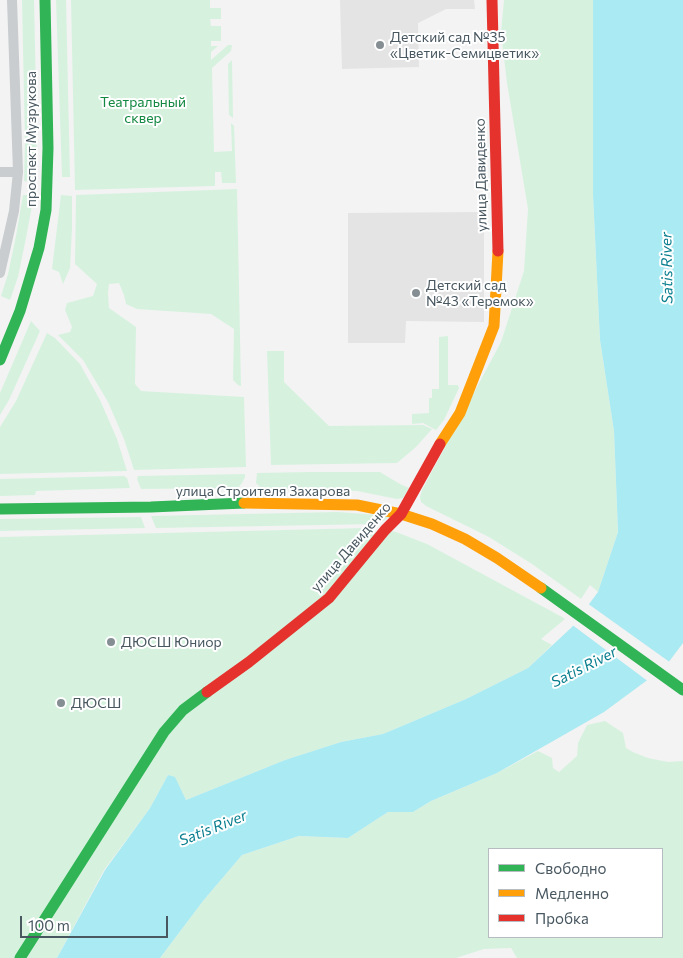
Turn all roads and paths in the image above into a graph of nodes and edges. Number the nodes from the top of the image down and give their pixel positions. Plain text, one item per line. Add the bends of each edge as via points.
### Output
1 (12, 0) edge
2 (45, 0) edge
3 (492, 0) edge
4 (0, 172) edge
5 (18, 172) junction
6 (0, 273) edge
7 (0, 360) edge
8 (0, 508) edge
9 (401, 514) junction
10 (683, 690) edge
11 (20, 958) edge

1 - 5 street
2 - 7 street, проспект Музрукова via 46,210 20,311
3 - 9 street, улица Давиденко via 498,246 494,326 460,413
4 - 5 street
5 - 6 street via 14,211
8 - 9 street, улица Строителя Захарова via 252,503 356,505
9 - 10 street, улица Строителя Захарова via 465,539 497,558
9 - 11 street, улица Давиденко via 329,598 183,710 164,732

